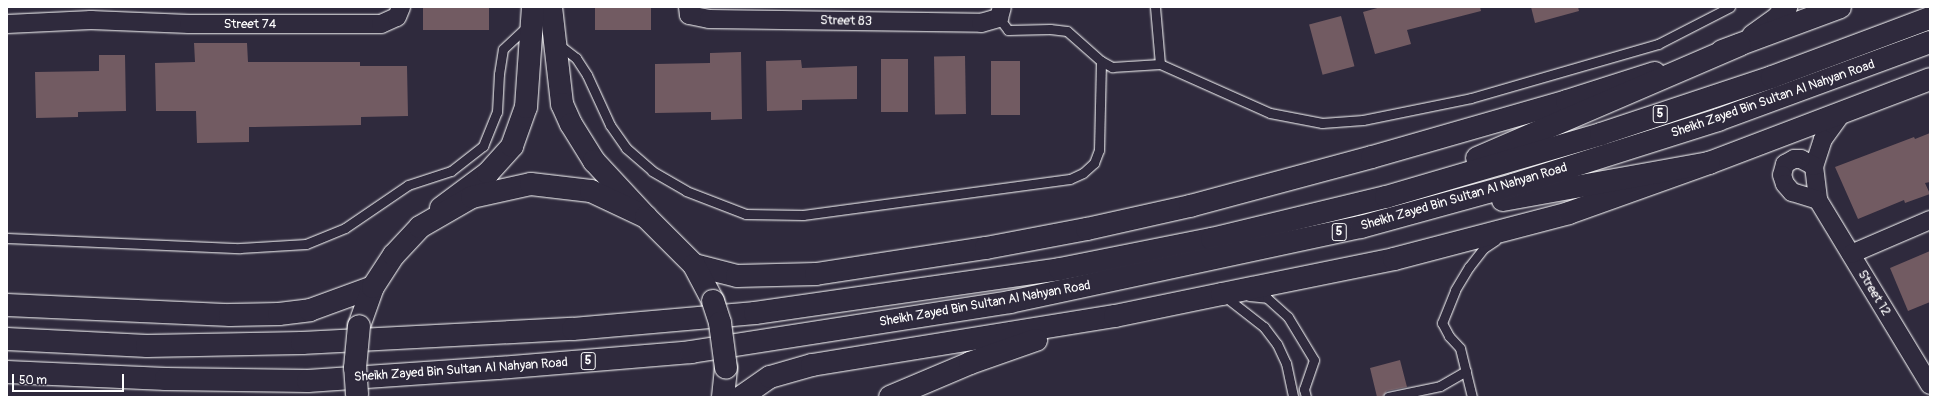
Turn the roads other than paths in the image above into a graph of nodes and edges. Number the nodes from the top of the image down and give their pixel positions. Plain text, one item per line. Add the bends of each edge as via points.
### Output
1 (401, 7) edge
2 (551, 7) edge
3 (688, 7) edge
4 (1155, 7) edge
5 (1730, 7) edge
6 (1786, 7) edge
7 (1840, 7) edge
8 (1000, 12) edge
9 (91, 14) edge
10 (532, 16) edge
11 (1930, 18) edge
12 (7, 24) edge
13 (553, 41) junction
14 (1930, 42) edge
15 (1740, 45) junction
16 (1100, 61) junction
17 (1160, 64) junction
18 (1930, 79) edge
19 (1842, 113) junction
20 (1709, 163) junction
21 (1814, 166) junction
22 (1386, 197) junction
23 (1818, 200) junction
24 (646, 217) junction
25 (1930, 220) edge
26 (1518, 226) junction
27 (420, 227) junction
28 (1360, 227) junction
29 (7, 238) edge
30 (1851, 254) junction
31 (694, 265) junction
32 (373, 287) junction
33 (1222, 294) junction
34 (7, 306) edge
35 (1114, 316) junction
36 (7, 340) edge
37 (1466, 371) junction
38 (7, 372) edge
39 (1930, 385) edge
40 (357, 395) edge
41 (723, 397) edge
42 (741, 397) edge
43 (890, 397) edge
44 (1293, 397) edge
45 (1306, 397) edge
46 (1388, 397) edge
47 (1472, 397) edge

1 - 9 street, Street 74 via 397,17 381,24 189,24
2 - 13 main road
3 - 8 street, Street 83 via 689,14 709,19 981,23
4 - 17 lane
5 - 17 lane via 1658,44 1471,98 1363,120 1322,123 1270,113
6 - 15 main road via 1778,18
7 - 15 main road
8 - 16 lane via 1008,30 1067,31
9 - 12 street, Street 74
10 - 27 main road via 526,106 512,146 488,173 460,192
10 - 29 lane via 503,49 497,112 483,146 451,171 408,185 345,228 306,244 240,248
11 - 22 main road, Sheikh Zayed Bin Sultan Al Nahyan Road / 5 via 1772,77 1609,131
13 - 16 lane via 576,58 587,75 610,125 626,148 652,171 686,191 746,214 803,215 1070,178 1082,173 1094,163 1099,150
13 - 24 main road via 562,104 577,136 607,177
14 - 28 main road, Sheikh Zayed Bin Sultan Al Nahyan Road / 5 via 1718,120 1513,185
15 - 22 main road
15 - 31 main road via 1567,101 1372,157 1190,206 1087,229 986,248 816,274 737,276
16 - 17 lane via 1112,67
18 - 19 main road
19 - 20 main road
19 - 21 street, Street 12 via 1823,139
20 - 26 main road via 1569,213
20 - 28 main road
21 - 23 street, Street 12
21 - 23 street via 1801,159 1794,159 1785,164 1782,174 1792,192
22 - 36 main road, Sheikh Zayed Bin Sultan Al Nahyan Road / 5 via 1212,239 1060,269 755,313 573,330 302,343 147,346
23 - 30 street, Street 12
24 - 27 main road via 591,191 531,184 472,196
24 - 31 main road
25 - 30 street
26 - 33 main road via 1394,259
26 - 37 lane via 1484,248 1469,267 1445,313 1442,323 1460,348
27 - 32 main road via 394,255
28 - 38 main road, Sheikh Zayed Bin Sultan Al Nahyan Road / 5 via 1010,302 691,352 308,381 159,379
30 - 39 street, Street 12
31 - 41 main road, bridge via 713,301 720,323 726,368
32 - 34 main road via 310,310 279,314 230,315
32 - 40 main road, bridge via 359,326 355,368
33 - 35 main road
33 - 44 lane via 1264,327 1277,344 1286,363
33 - 45 lane via 1267,298 1288,317 1314,360 1304,389
35 - 42 main road via 812,365 770,378
35 - 43 main road via 1026,343
37 - 46 lane via 1440,386
37 - 47 lane

